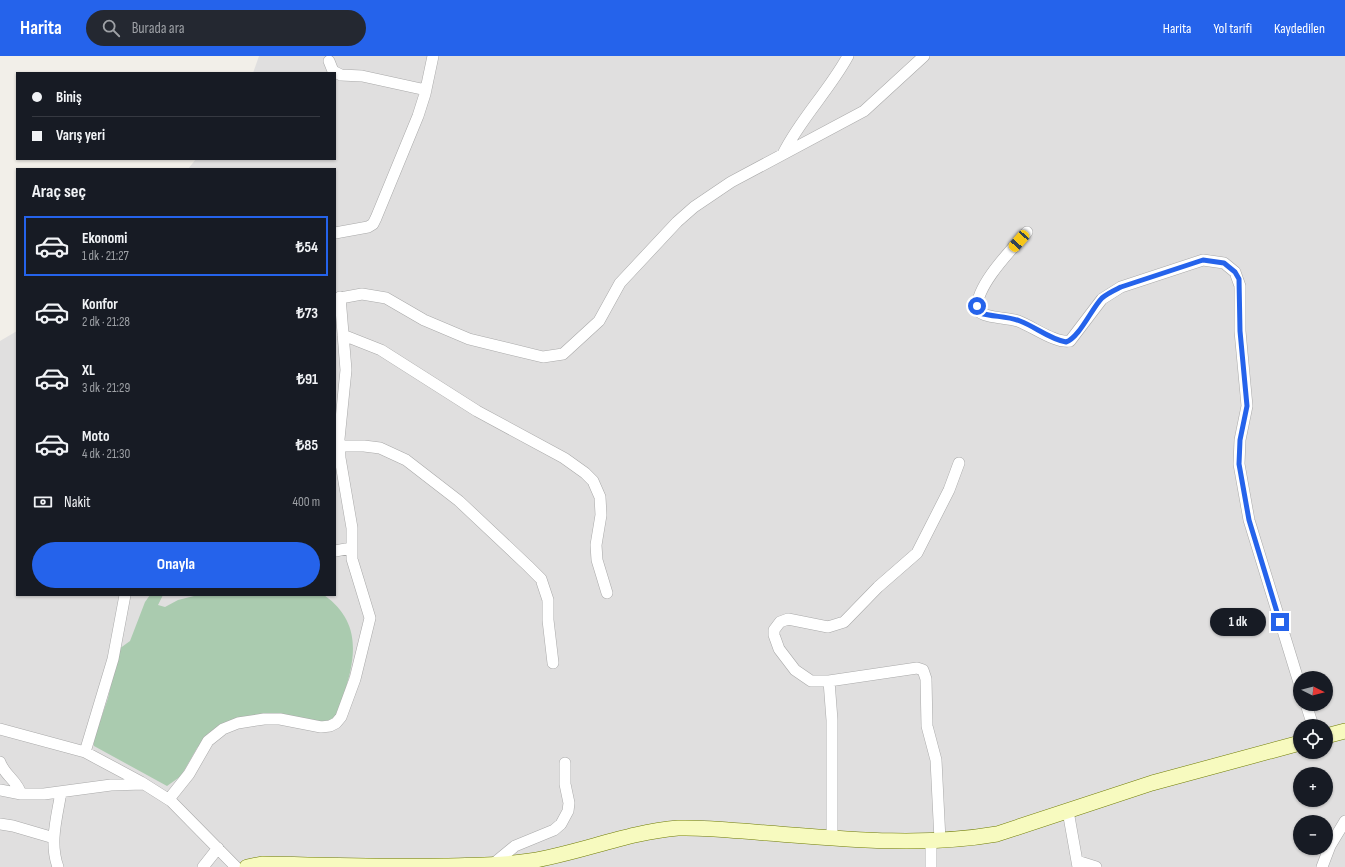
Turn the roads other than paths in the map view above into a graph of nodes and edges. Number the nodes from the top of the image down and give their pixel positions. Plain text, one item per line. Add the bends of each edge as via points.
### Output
1 (433, 56) edge
2 (848, 56) edge
3 (924, 56) edge
4 (329, 61) dead end
5 (336, 72) edge
6 (336, 72) edge
7 (426, 90) junction
8 (783, 154) junction
9 (1027, 232) dead end
10 (336, 233) edge
11 (337, 298) edge
12 (343, 335) junction
13 (339, 446) junction
14 (338, 459) edge
15 (959, 462) dead end
16 (351, 548) junction
17 (336, 551) edge
18 (607, 593) dead end
19 (125, 596) edge
20 (553, 663) dead end
21 (1295, 671) edge
22 (829, 681) junction
23 (0, 729) edge
24 (1345, 731) edge
25 (0, 733) edge
26 (1333, 734) edge
27 (1293, 745) edge
28 (85, 752) junction
29 (0, 762) edge
30 (565, 763) dead end
31 (144, 784) junction
32 (0, 790) edge
33 (61, 792) junction
34 (22, 794) junction
35 (169, 799) junction
36 (1068, 811) junction
37 (1345, 821) edge
38 (0, 824) edge
39 (54, 838) junction
40 (832, 838) junction
41 (936, 840) junction
42 (218, 848) junction
43 (1078, 864) edge
44 (492, 865) junction
45 (58, 867) edge
46 (203, 867) edge
47 (236, 867) edge
48 (247, 867) edge
49 (931, 867) edge
50 (1096, 867) edge
51 (1322, 867) edge

1 - 7 street
2 - 8 street
3 - 8 street via 864,110
4 - 6 street
5 - 7 street
7 - 10 street via 418,116 373,224 362,229
8 - 11 street via 720,189 677,222 620,283 599,321 558,356 534,355 469,339 424,320 386,298 362,294
9 - 21 street via 998,265 985,285 977,310 984,314 1019,321 1061,341 1070,341 1102,299 1121,287 1203,260 1224,263 1235,272 1240,286 1240,331 1247,406 1240,440 1239,464 1249,520
11 - 12 street
12 - 13 street via 346,370
12 - 18 street via 381,350 477,411 564,458 585,473 593,481 600,497 597,560
13 - 14 street
13 - 20 street via 380,448 414,465 459,501 541,579 548,600
14 - 16 street via 352,528
15 - 22 street via 917,553 878,587 844,622 828,627 788,619 776,625 775,642 795,670 810,681
16 - 17 street
16 - 35 street via 370,618 355,679 341,718 336,723 321,727 280,719 230,725 208,741 189,774
19 - 28 street via 112,659
22 - 40 street via 832,720
22 - 41 street via 918,668 923,670 926,679 927,726 936,760
23 - 25 street
23 - 28 street
24 - 26 street
27 - 36 street via 1152,783
28 - 31 street
29 - 34 street
30 - 44 street via 565,784 569,803 561,824 554,830 515,846
31 - 33 street via 78,788
31 - 35 street
32 - 34 street
33 - 34 street
33 - 39 street
35 - 42 street
36 - 41 street via 997,834
36 - 43 street
37 - 51 street via 1330,846
38 - 39 street
39 - 45 street via 54,854
40 - 41 street
40 - 44 street via 679,828 637,835 530,861
41 - 49 street
42 - 46 street
42 - 47 street
43 - 50 street
44 - 48 street via 380,867 262,864

